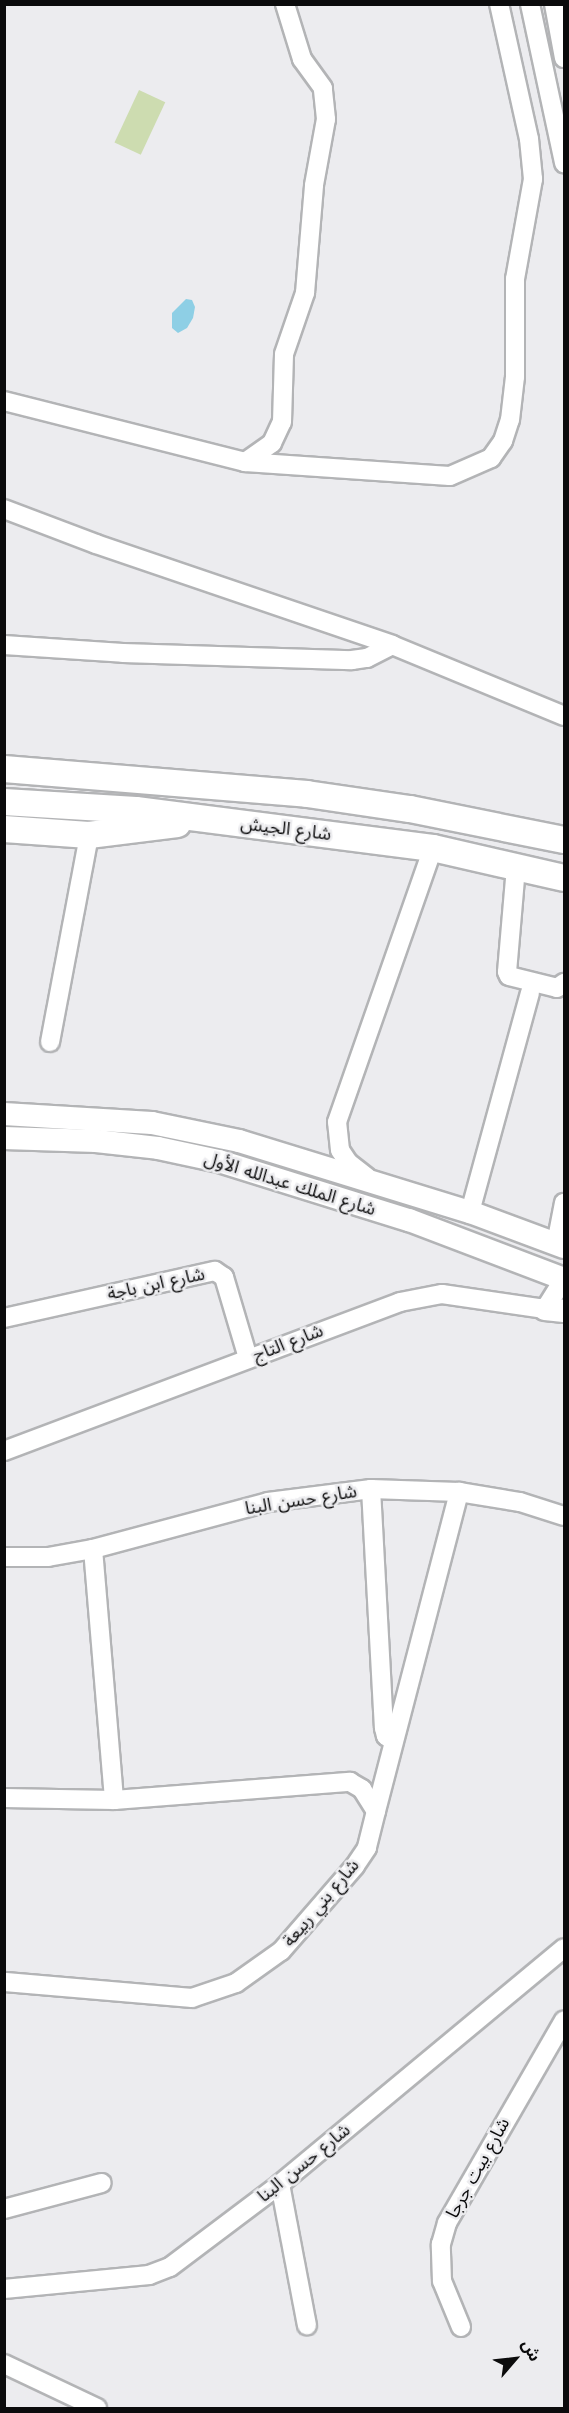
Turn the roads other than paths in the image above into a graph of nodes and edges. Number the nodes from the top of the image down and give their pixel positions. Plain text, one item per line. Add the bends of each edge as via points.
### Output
1 (285, 4) edge
2 (499, 4) edge
3 (530, 4) edge
4 (554, 4) edge
5 (564, 58) edge
6 (564, 163) edge
7 (4, 401) edge
8 (245, 462) junction
9 (4, 508) edge
10 (4, 645) edge
11 (392, 645) junction
12 (564, 716) edge
13 (4, 769) edge
14 (4, 802) edge
15 (216, 819) junction
16 (4, 829) edge
17 (89, 836) junction
18 (564, 840) edge
19 (432, 848) junction
20 (516, 867) junction
21 (564, 878) edge
22 (564, 984) edge
23 (530, 993) dead end
24 (50, 1042) dead end
25 (4, 1114) edge
26 (4, 1138) edge
27 (371, 1180) junction
28 (564, 1203) edge
29 (470, 1212) junction
30 (560, 1245) edge
31 (564, 1279) edge
32 (555, 1310) edge
33 (4, 1318) edge
34 (248, 1358) junction
35 (4, 1451) edge
36 (371, 1489) junction
37 (459, 1492) junction
38 (564, 1516) edge
39 (93, 1549) junction
40 (4, 1557) edge
41 (394, 1741) junction
42 (4, 1798) edge
43 (114, 1800) junction
44 (376, 1811) junction
45 (564, 1948) edge
46 (4, 1982) edge
47 (564, 2020) edge
48 (102, 2183) dead end
49 (280, 2184) junction
50 (4, 2209) edge
51 (4, 2289) edge
52 (308, 2325) dead end
53 (461, 2327) dead end
54 (4, 2364) edge
55 (97, 2409) edge

1 - 8 street via 302,59 322,88 327,118 314,185 305,293 284,354 282,422 272,443
2 - 8 street via 529,139 533,179 515,279 515,377 503,441 491,458 450,476
3 - 6 street
4 - 5 street
7 - 8 street
9 - 11 street via 96,544
10 - 11 street via 352,660 367,658
11 - 12 street
13 - 18 highway, شارع الجيش via 308,794 410,809
14 - 15 highway, شارع الجيش
15 - 17 highway
15 - 19 highway, شارع الجيش
16 - 17 highway
17 - 24 street
19 - 20 highway, شارع الجيش
19 - 27 street via 337,1122 340,1150 348,1162
20 - 21 highway, شارع الجيش
20 - 22 street via 507,972 509,976 557,988
23 - 29 street
25 - 27 main road, شارع الملك عبدالله الأول via 55,1114 152,1123 239,1141
26 - 31 main road, شارع الملك عبدالله الأول via 96,1141 158,1148 219,1161 409,1220
27 - 29 main road, شارع الملك عبدالله الأول
28 - 30 street
29 - 30 main road, شارع الملك عبدالله الأول
31 - 32 street, شارع التاج
32 - 34 street, شارع التاج via 442,1294 420,1296
33 - 34 street, شارع ابن باجة via 215,1271 224,1276
34 - 35 street, شارع التاج
36 - 37 street, شارع حسن البنا
36 - 39 street, شارع حسن البنا via 268,1502
36 - 41 street via 384,1728 386,1736
37 - 38 street, شارع حسن البنا via 520,1502
37 - 41 street, شارع بني ربيعة
39 - 40 street, شارع حسن البنا via 48,1557
39 - 43 street
41 - 44 street, شارع بني ربيعة
42 - 43 street
43 - 44 street via 350,1782 362,1789
44 - 46 street, شارع بني ربيعة via 367,1848 355,1866 281,1951 236,1983 192,1998
45 - 49 street, شارع حسن البنا
47 - 53 street, شارع بيت جرجا via 447,2223 441,2244 442,2281
48 - 50 street
49 - 51 street, شارع حسن البنا via 160,2271
49 - 52 street
54 - 55 street

